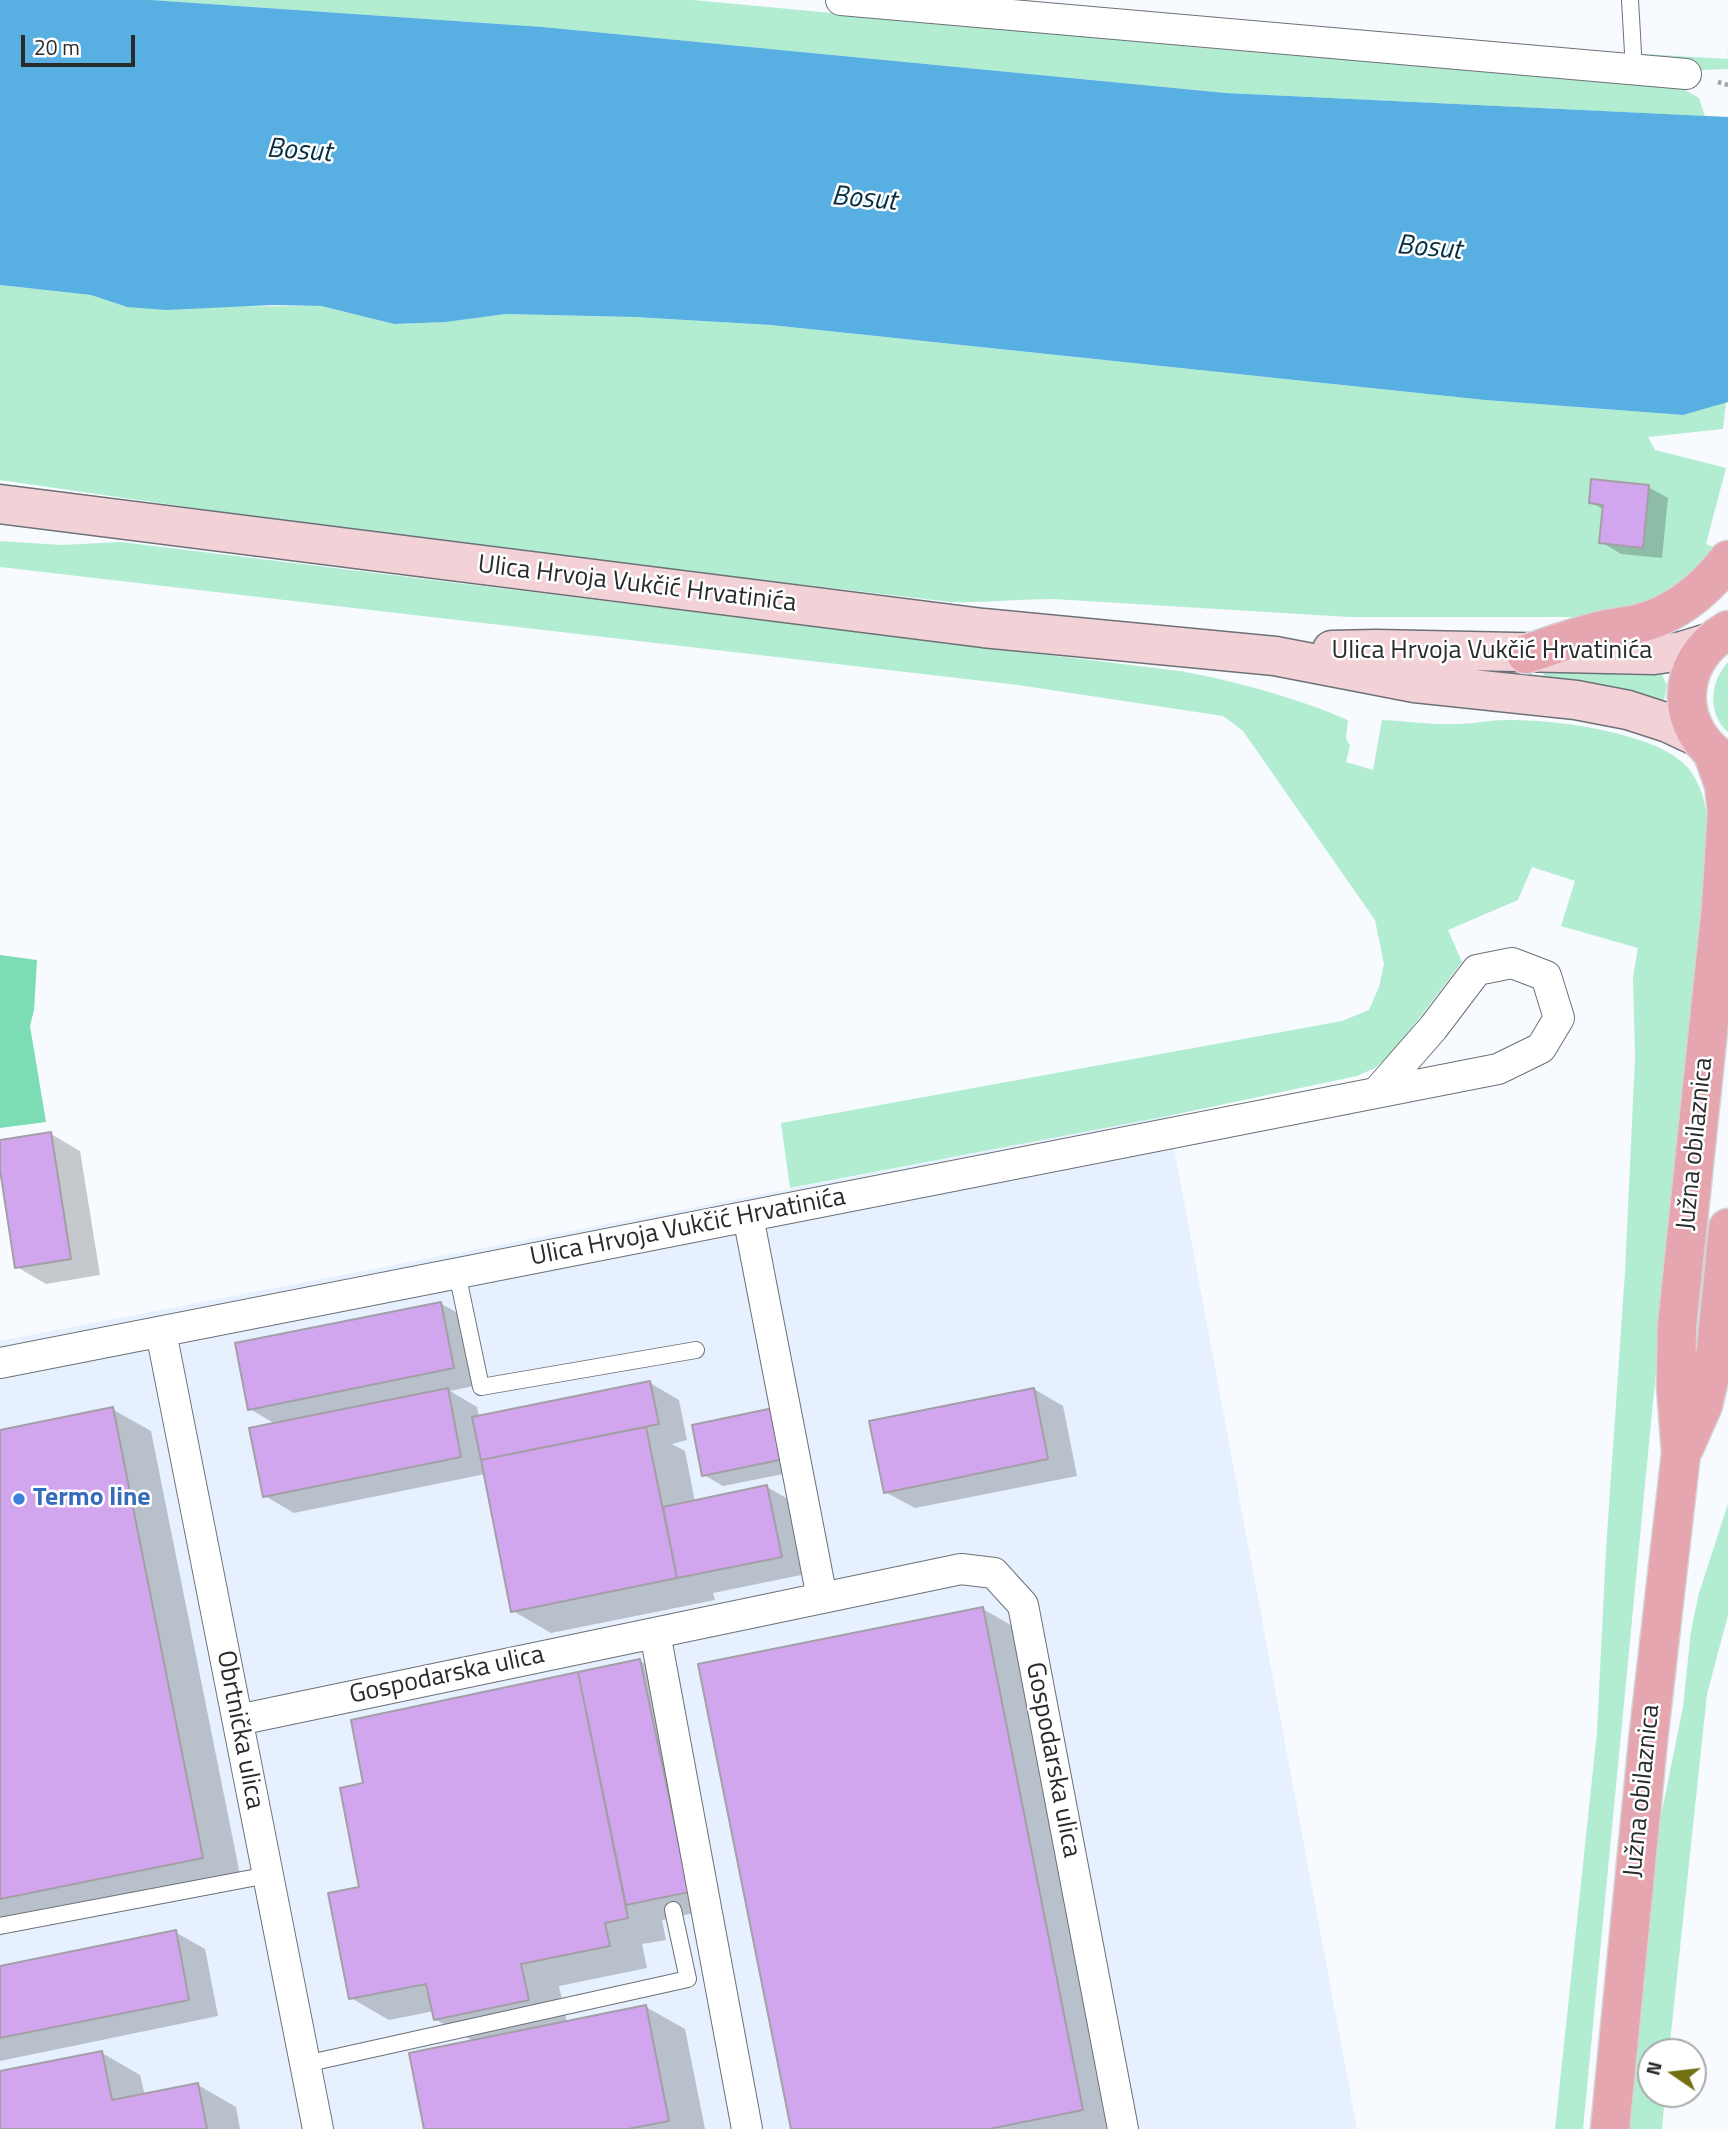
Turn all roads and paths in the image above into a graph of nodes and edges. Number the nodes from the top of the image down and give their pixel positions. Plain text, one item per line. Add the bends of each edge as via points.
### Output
1 (841, 0) edge
2 (1630, 0) edge
3 (1634, 70) junction
4 (1686, 74) dead end
5 (0, 504) edge
6 (1728, 560) edge
7 (1723, 633) edge
8 (1526, 654) junction
9 (1275, 656) junction
10 (1713, 752) edge
11 (1377, 1092) junction
12 (748, 1216) junction
13 (1728, 1228) edge
14 (457, 1273) junction
15 (161, 1332) junction
16 (696, 1350) dead end
17 (0, 1363) edge
18 (1681, 1453) junction
19 (822, 1598) junction
20 (655, 1633) junction
21 (238, 1720) junction
22 (268, 1875) junction
23 (673, 1910) dead end
24 (0, 1926) edge
25 (305, 2064) junction
26 (318, 2129) edge
27 (747, 2129) edge
28 (1123, 2129) edge
29 (1610, 2129) edge

1 - 3 street
2 - 3 lane
3 - 4 street
5 - 9 main road, Ulica Hrvoja Vukčić Hrvatinića via 983,628
6 - 8 main road via 1698,593 1663,616
7 - 8 main road, Ulica Hrvoja Vukčić Hrvatinića via 1682,651 1654,655
7 - 10 main road, Južna obilaznica via 1694,664 1686,688 1688,713
8 - 9 main road, Ulica Hrvoja Vukčić Hrvatinića via 1376,649
9 - 10 main road, Ulica Hrvoja Vukčić Hrvatinića via 1415,683 1629,710 1668,723
10 - 18 main road, Južna obilaznica via 1727,812 1677,1326
11 - 11 street, Ulica Hrvoja Vukčić Hrvatinića via 1497,1069 1541,1048 1559,1018 1546,976 1512,963 1477,970
11 - 12 street, Ulica Hrvoja Vukčić Hrvatinića
12 - 14 street, Ulica Hrvoja Vukčić Hrvatinića
12 - 19 street
13 - 18 main road, Južna obilaznica via 1716,1350 1703,1405
14 - 15 street, Ulica Hrvoja Vukčić Hrvatinića
14 - 16 lane via 481,1387
15 - 17 street, Ulica Hrvoja Vukčić Hrvatinića
15 - 21 street, Obrtnička ulica
18 - 29 main road, Južna obilaznica
19 - 20 street, Gospodarska ulica
19 - 28 street, Gospodarska ulica via 961,1569 993,1573 1023,1605
20 - 21 street, Gospodarska ulica
20 - 27 street
21 - 22 street, Obrtnička ulica
22 - 24 lane
22 - 25 street, Obrtnička ulica
23 - 25 lane via 688,1979
25 - 26 street, Obrtnička ulica

